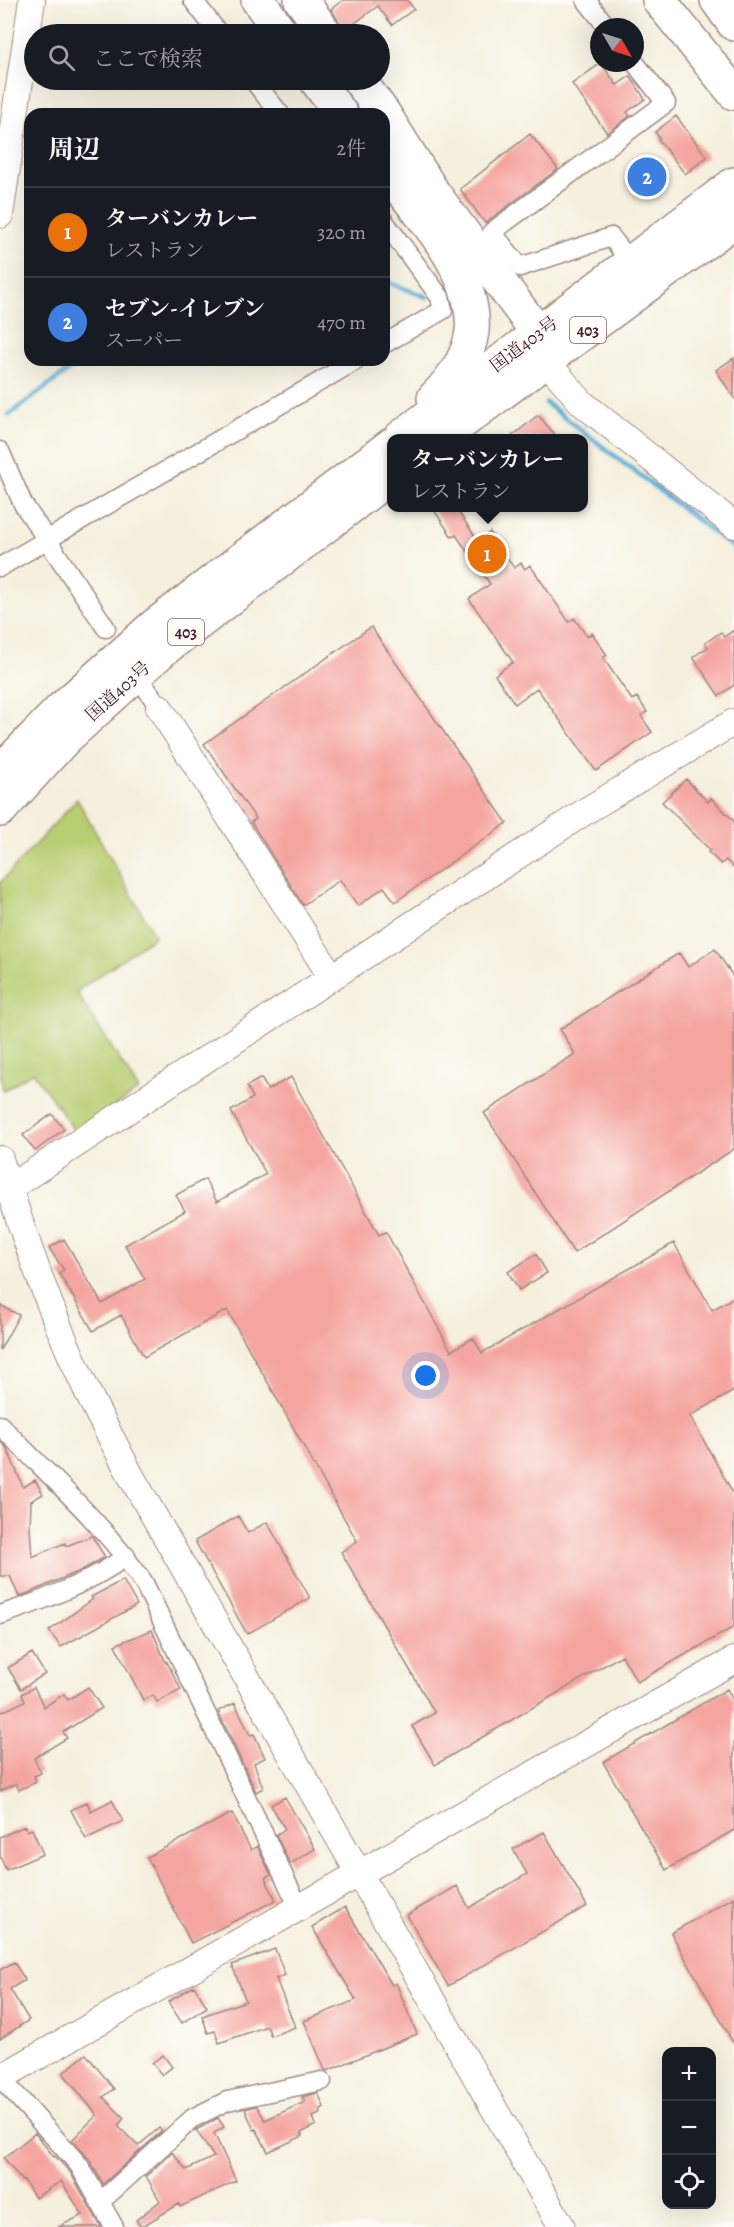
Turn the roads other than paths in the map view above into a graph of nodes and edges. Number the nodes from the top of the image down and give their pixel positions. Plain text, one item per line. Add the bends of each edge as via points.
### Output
1 (32, 0) edge
2 (193, 0) edge
3 (258, 0) edge
4 (301, 0) edge
5 (586, 0) edge
6 (659, 0) edge
7 (681, 0) edge
8 (717, 0) edge
9 (600, 18) edge
10 (28, 24) edge
11 (211, 24) edge
12 (275, 24) edge
13 (319, 24) edge
14 (734, 24) edge
15 (24, 54) edge
16 (641, 72) edge
17 (734, 76) edge
18 (262, 90) edge
19 (323, 90) edge
20 (366, 90) edge
21 (734, 93) edge
22 (275, 108) edge
23 (336, 108) edge
24 (380, 108) edge
25 (390, 124) edge
26 (390, 177) edge
27 (734, 184) edge
28 (0, 215) edge
29 (734, 221) edge
30 (390, 229) edge
31 (442, 243) junction
32 (631, 261) junction
33 (390, 341) edge
34 (535, 347) junction
35 (347, 366) edge
36 (405, 434) edge
37 (413, 434) edge
38 (445, 434) edge
39 (0, 451) edge
40 (387, 452) edge
41 (387, 453) edge
42 (734, 525) edge
43 (46, 540) junction
44 (0, 567) edge
45 (106, 628) dead end
46 (152, 698) dead end
47 (734, 722) edge
48 (0, 772) edge
49 (0, 810) edge
50 (331, 976) junction
51 (0, 1159) edge
52 (9, 1188) junction
53 (0, 1425) edge
54 (126, 1556) junction
55 (0, 1616) edge
56 (734, 1660) edge
57 (359, 1872) junction
58 (299, 1908) junction
59 (0, 2077) edge
60 (322, 2081) dead end
61 (100, 2202) junction
62 (114, 2227) edge
63 (562, 2227) edge

1 - 10 street
2 - 11 street
3 - 12 highway
4 - 13 highway
5 - 9 street
6 - 21 highway
7 - 17 highway
8 - 14 highway
15 - 28 street
16 - 32 street via 666,104 492,232 520,267 611,237
18 - 22 street
19 - 23 highway
20 - 24 highway
25 - 34 highway
26 - 31 highway
27 - 32 highway, 国道403号 / 403
29 - 34 highway, 国道403号 / 403
30 - 33 street via 440,297 443,310
31 - 34 highway
31 - 36 highway via 466,292 472,330 468,348 451,378
32 - 34 highway, 国道403号 / 403
34 - 37 highway, 国道403号 / 403
34 - 38 highway, 国道403号 / 403
34 - 42 street via 582,403
35 - 43 street
39 - 43 street via 23,504
40 - 48 highway, 国道403号 / 403 via 154,626 62,709
41 - 49 highway, 国道403号 / 403 via 64,740
43 - 44 street
43 - 45 street
46 - 50 street
47 - 50 street via 589,809
50 - 52 street
51 - 52 street
52 - 57 street via 61,1331 106,1428
53 - 54 street
54 - 55 street via 112,1567
54 - 58 street via 144,1583
56 - 57 street
57 - 58 street
57 - 63 street
58 - 59 street
59 - 61 street via 79,2165
60 - 61 street via 227,2101 193,2118
61 - 62 street

